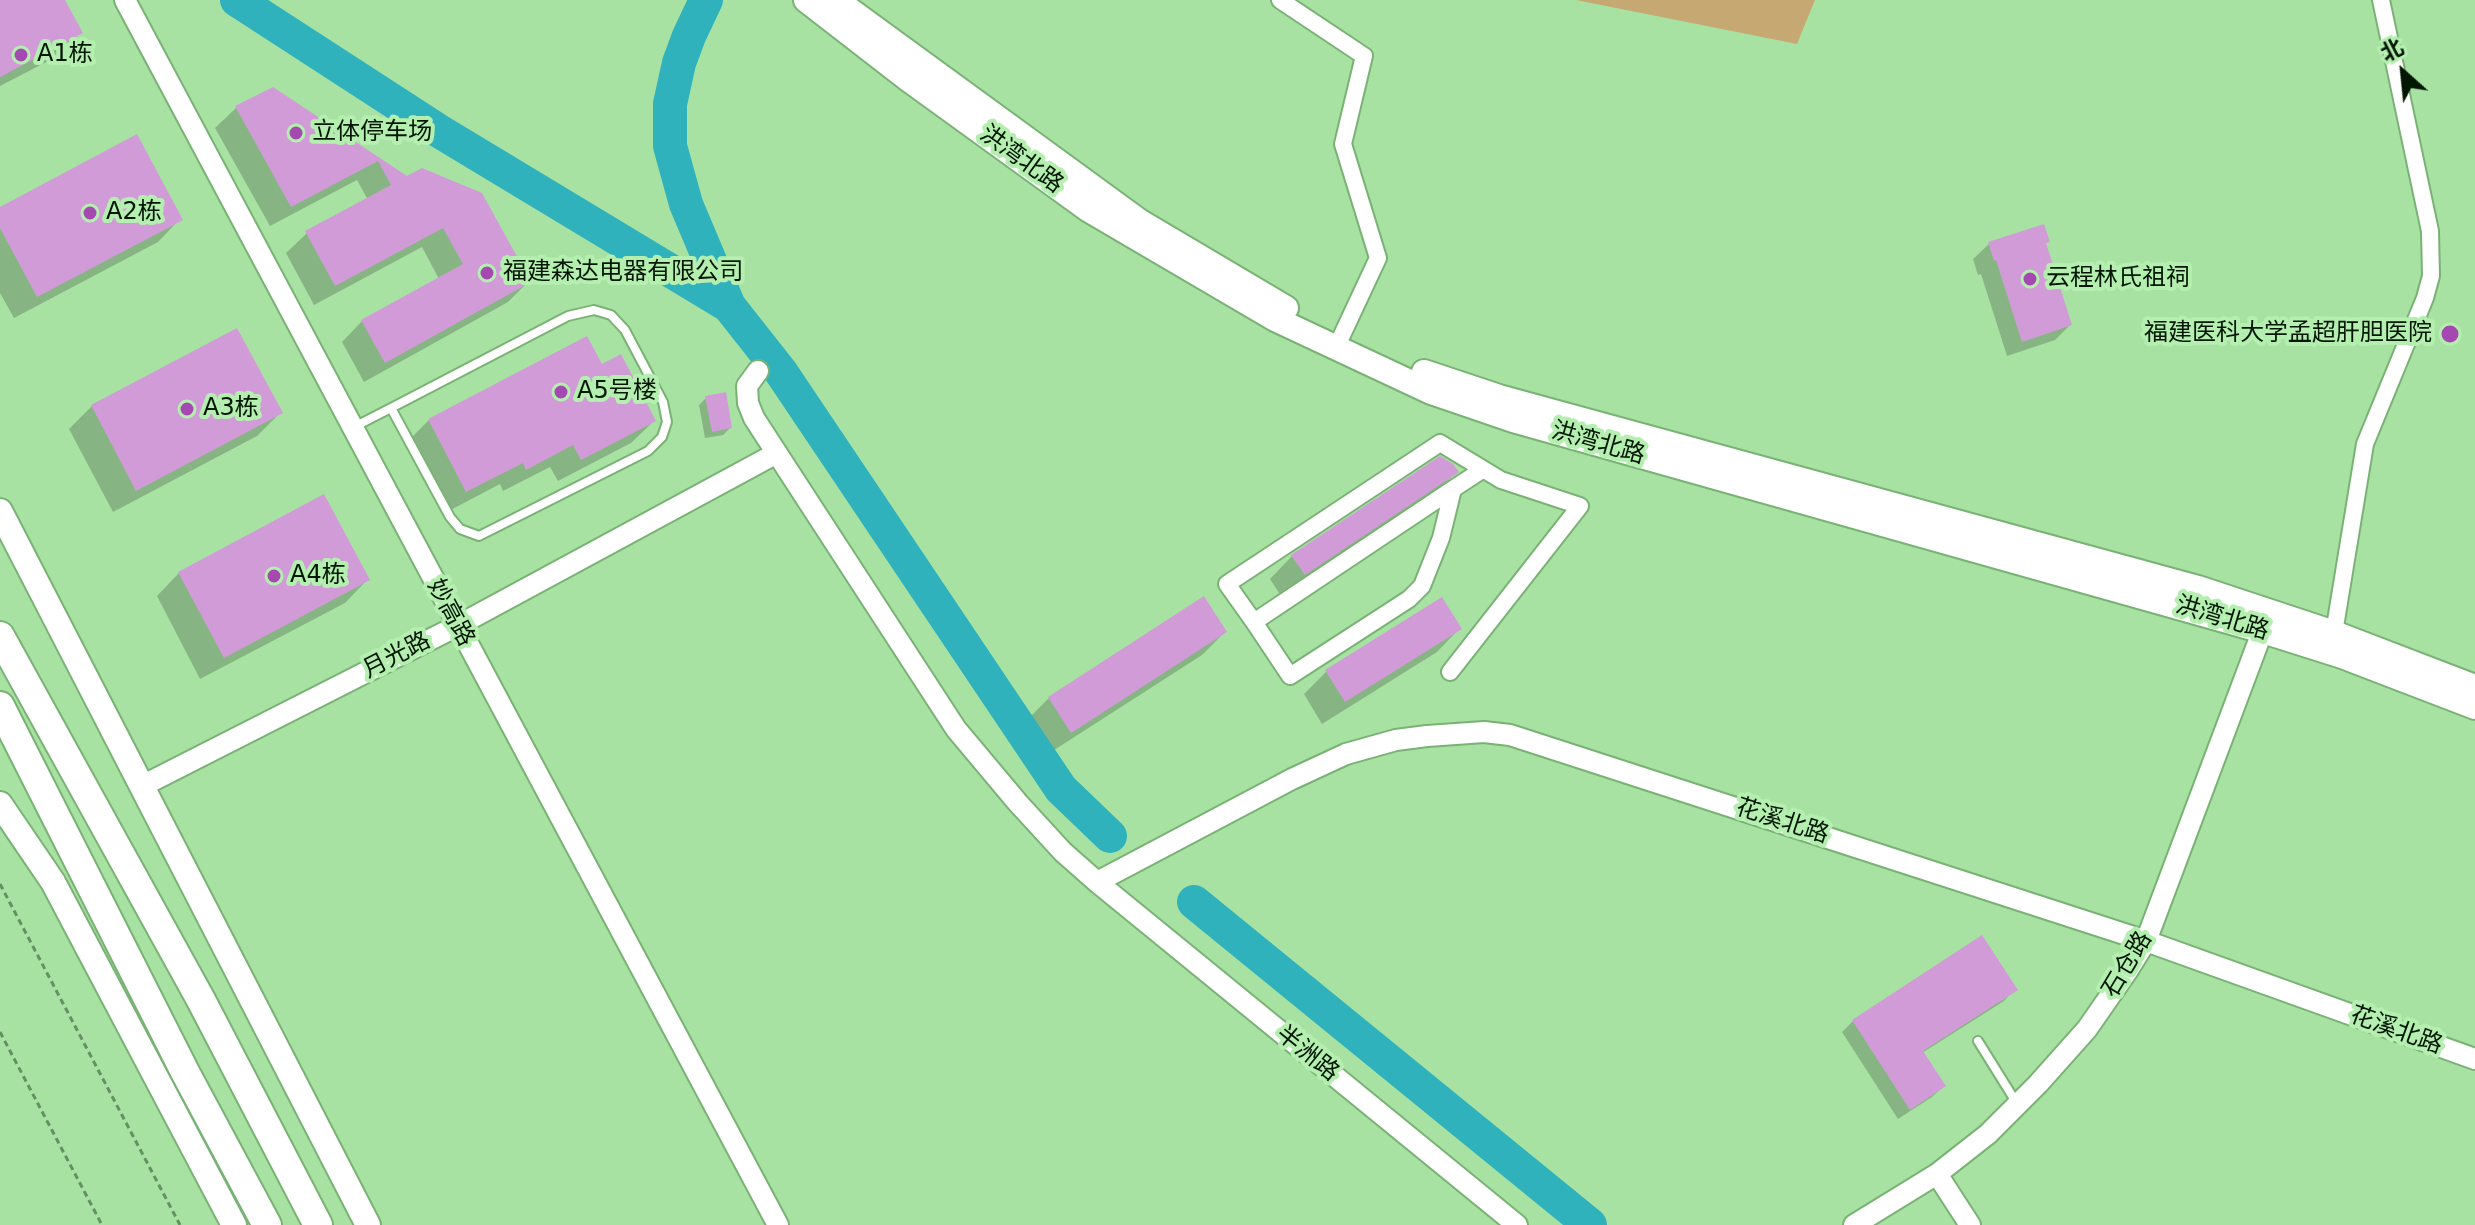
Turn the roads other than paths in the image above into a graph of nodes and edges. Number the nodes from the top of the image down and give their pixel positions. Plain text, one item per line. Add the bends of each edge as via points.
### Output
1 (125, 0) edge
2 (806, 0) edge
3 (836, 0) edge
4 (1280, 0) edge
5 (2381, 0) edge
6 (1340, 343) junction
7 (758, 371) dead end
8 (391, 408) junction
9 (352, 428) junction
10 (777, 453) junction
11 (1482, 470) junction
12 (1453, 489) junction
13 (0, 511) edge
14 (2267, 621) junction
15 (1254, 622) junction
16 (457, 626) junction
17 (2334, 633) junction
18 (0, 636) edge
19 (1450, 672) dead end
20 (2475, 687) edge
21 (0, 706) edge
22 (2475, 707) edge
23 (142, 786) junction
24 (0, 804) edge
25 (1097, 882) junction
26 (2146, 941) junction
27 (1978, 1041) dead end
28 (2475, 1059) edge
29 (2017, 1105) junction
30 (1937, 1174) junction
31 (234, 1225) edge
32 (267, 1225) edge
33 (318, 1225) edge
34 (368, 1225) edge
35 (778, 1225) edge
36 (1517, 1225) edge
37 (1854, 1225) edge
38 (1970, 1225) edge

1 - 9 street, 妙高路
2 - 6 main road, 洪湾北路 via 1089,210 1238,300
3 - 6 main road, 洪湾北路 via 1139,221
4 - 6 street via 1364,56 1343,144 1378,258
5 - 17 street via 2430,231 2431,276 2365,444
6 - 14 main road, 洪湾北路 via 1456,402 1513,420
7 - 10 street, 半洲路 via 747,386 748,403
8 - 8 lane via 568,316 594,310 611,315 625,330 663,402 667,422 662,437 648,451 486,534 474,535 450,517
8 - 9 lane
9 - 16 street, 妙高路
10 - 16 street, 月光路
10 - 25 street, 半洲路 via 956,729 1063,852
11 - 12 street
11 - 15 street via 1440,443 1240,575 1227,584
11 - 19 street via 1580,506
12 - 15 street
12 - 15 street via 1431,567 1409,599 1290,676
13 - 23 main road
14 - 17 main road, 洪湾北路
14 - 22 main road, 洪湾北路
14 - 26 street, 石仓路
16 - 23 street, 月光路
16 - 35 street, 妙高路
17 - 20 main road, 洪湾北路
18 - 33 highway
21 - 32 highway
23 - 34 main road
24 - 31 main road via 53,882
25 - 26 street, 花溪北路 via 1346,754 1396,740 1484,732 1533,741
25 - 36 street, 半洲路
26 - 28 street, 花溪北路
26 - 29 street, 石仓路 via 2087,1029
27 - 29 lane
29 - 30 street, 石仓路
30 - 37 street, 石仓路
30 - 38 street

